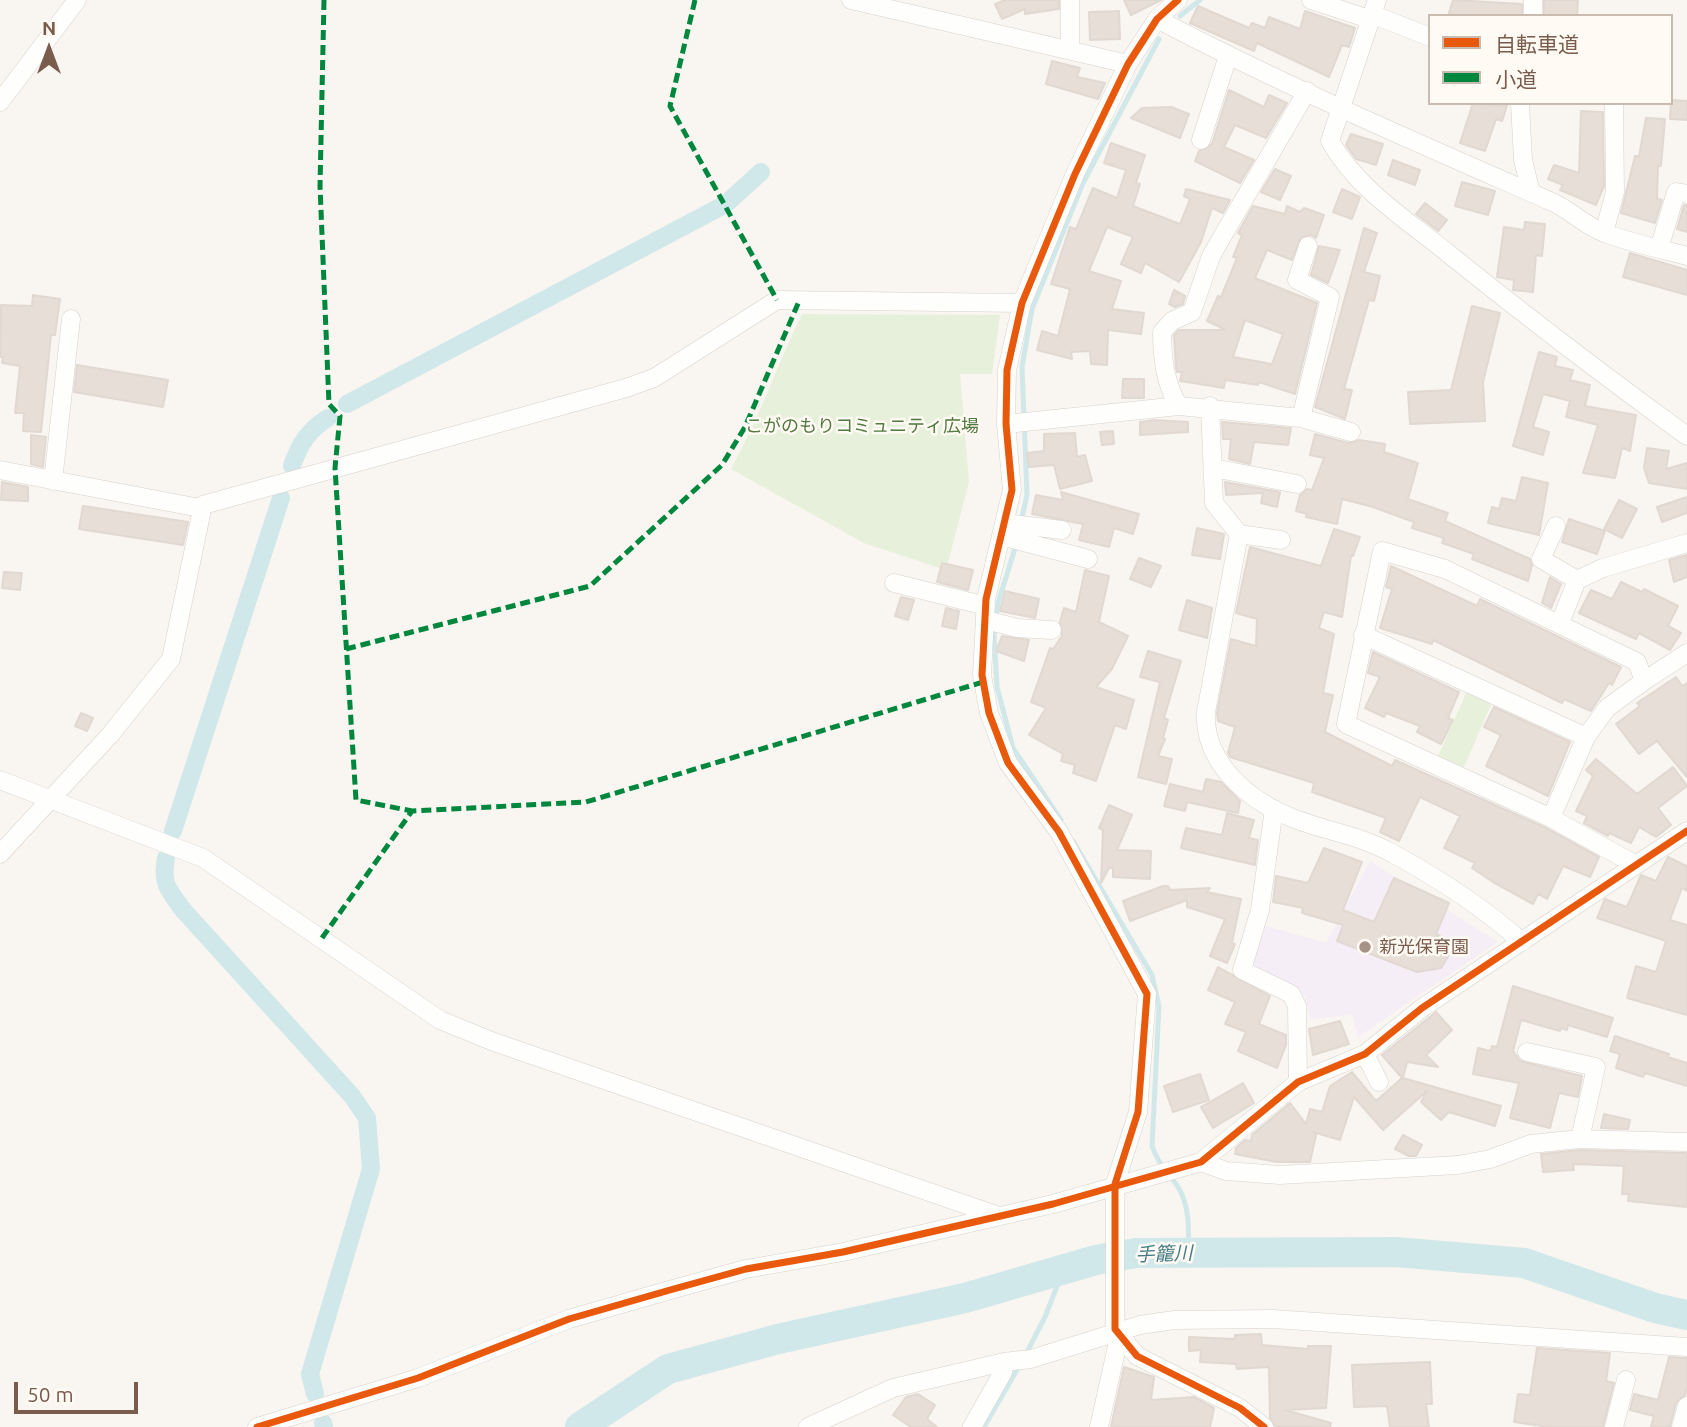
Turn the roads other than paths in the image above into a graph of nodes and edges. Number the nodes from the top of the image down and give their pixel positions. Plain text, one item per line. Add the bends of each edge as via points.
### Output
1 (77, 0) edge
2 (851, 0) edge
3 (935, 0) edge
4 (1070, 0) edge
5 (1178, 0) edge
6 (1311, 0) edge
7 (1374, 12) edge
8 (936, 19) junction
9 (1157, 19) junction
10 (1428, 36) edge
11 (1070, 49) junction
12 (1228, 57) junction
13 (1128, 64) junction
14 (1307, 91) junction
15 (0, 102) edge
16 (1520, 105) edge
17 (1614, 105) edge
18 (1341, 109) junction
19 (1201, 140) dead end
20 (1531, 193) junction
21 (1687, 194) edge
22 (1604, 233) junction
23 (1308, 246) dead end
24 (1659, 249) junction
25 (1687, 256) edge
26 (1022, 303) junction
27 (71, 319) dead end
28 (1179, 406) junction
29 (1210, 407) junction
30 (1301, 418) junction
31 (1009, 423) junction
32 (1351, 432) dead end
33 (1687, 436) edge
34 (1213, 468) junction
35 (0, 470) edge
36 (53, 481) junction
37 (1297, 484) dead end
38 (200, 508) junction
39 (1556, 526) dead end
40 (1005, 530) junction
41 (1062, 530) dead end
42 (1238, 534) junction
43 (1030, 535) junction
44 (1281, 540) dead end
45 (1687, 543) edge
46 (1088, 559) dead end
47 (1577, 580) junction
48 (894, 583) dead end
49 (986, 613) junction
50 (1560, 623) junction
51 (1052, 630) dead end
52 (1363, 635) junction
53 (1687, 653) edge
54 (1644, 681) junction
55 (1586, 737) junction
56 (0, 780) edge
57 (51, 799) junction
58 (1274, 809) junction
59 (1550, 818) junction
60 (1687, 831) edge
61 (0, 854) edge
62 (1636, 865) junction
63 (1522, 942) junction
64 (1527, 1052) dead end
65 (1365, 1054) junction
66 (1298, 1082) junction
67 (1380, 1082) dead end
68 (1580, 1139) junction
69 (1687, 1142) edge
70 (1201, 1162) junction
71 (1115, 1184) junction
72 (996, 1215) junction
73 (1117, 1331) junction
74 (1687, 1347) edge
75 (1016, 1360) junction
76 (1626, 1380) dead end
77 (1687, 1406) edge
78 (1240, 1408) junction
79 (257, 1427) edge
80 (808, 1427) edge
81 (972, 1427) edge
82 (1099, 1427) edge
83 (1240, 1427) edge
84 (1264, 1427) edge
85 (1614, 1427) edge
86 (1682, 1427) edge

1 - 15 street
2 - 8 street
3 - 8 street
4 - 11 street
5 - 9 street
6 - 7 street
7 - 10 street
7 - 18 street
8 - 11 street
9 - 12 street
9 - 13 street
11 - 13 street
12 - 14 street
12 - 19 street
13 - 26 street via 1075,174
14 - 18 street
14 - 28 street via 1211,257 1192,312 1171,321 1162,332 1162,355
16 - 20 street via 1523,160
17 - 22 street via 1615,192
18 - 20 street
18 - 33 street via 1330,141 1342,163 1375,195 1554,338
20 - 22 street
21 - 24 street via 1676,192
22 - 24 street
23 - 30 street via 1297,280 1330,296
24 - 25 street
26 - 31 street via 1007,370
26 - 38 street via 777,300 654,378 635,385
27 - 36 street
28 - 29 street
28 - 31 street
29 - 30 street
29 - 34 street
30 - 32 street
31 - 40 street via 1012,490
34 - 37 street
34 - 42 street via 1216,508
35 - 36 street
36 - 38 street
38 - 57 street via 171,659
39 - 47 street via 1541,559
40 - 43 street
40 - 49 street
41 - 43 street
42 - 44 street
42 - 58 street via 1205,727 1219,763
43 - 46 street
45 - 47 street
47 - 50 street
48 - 49 street
49 - 51 street via 1017,628
49 - 71 street via 983,682 1008,763 1059,832 1146,995 1139,1112
50 - 52 street via 1445,569 1382,551
50 - 54 street via 1637,662
52 - 55 street
52 - 59 street via 1346,724
53 - 54 street
54 - 55 street via 1607,708
55 - 59 street
56 - 57 street
57 - 61 street
57 - 72 street via 203,858 449,1024
58 - 63 street via 1390,852 1481,906
58 - 66 street via 1260,910 1242,971 1291,994 1297,1006
59 - 62 street
60 - 62 street
62 - 63 street
63 - 65 street via 1422,1008
64 - 68 street via 1596,1068
65 - 66 street
65 - 67 street
66 - 70 street
68 - 69 street
68 - 70 street via 1531,1144 1474,1162 1424,1168 1280,1175 1226,1171
70 - 71 street
71 - 72 street via 1053,1204
71 - 73 street
72 - 79 street via 670,1290 569,1319 418,1378
73 - 74 street via 1174,1320 1273,1319
73 - 75 street
73 - 78 street via 1137,1356
73 - 82 street
75 - 80 street via 893,1388
75 - 81 street via 1003,1372
76 - 85 street
77 - 86 street
78 - 83 street
78 - 84 street

